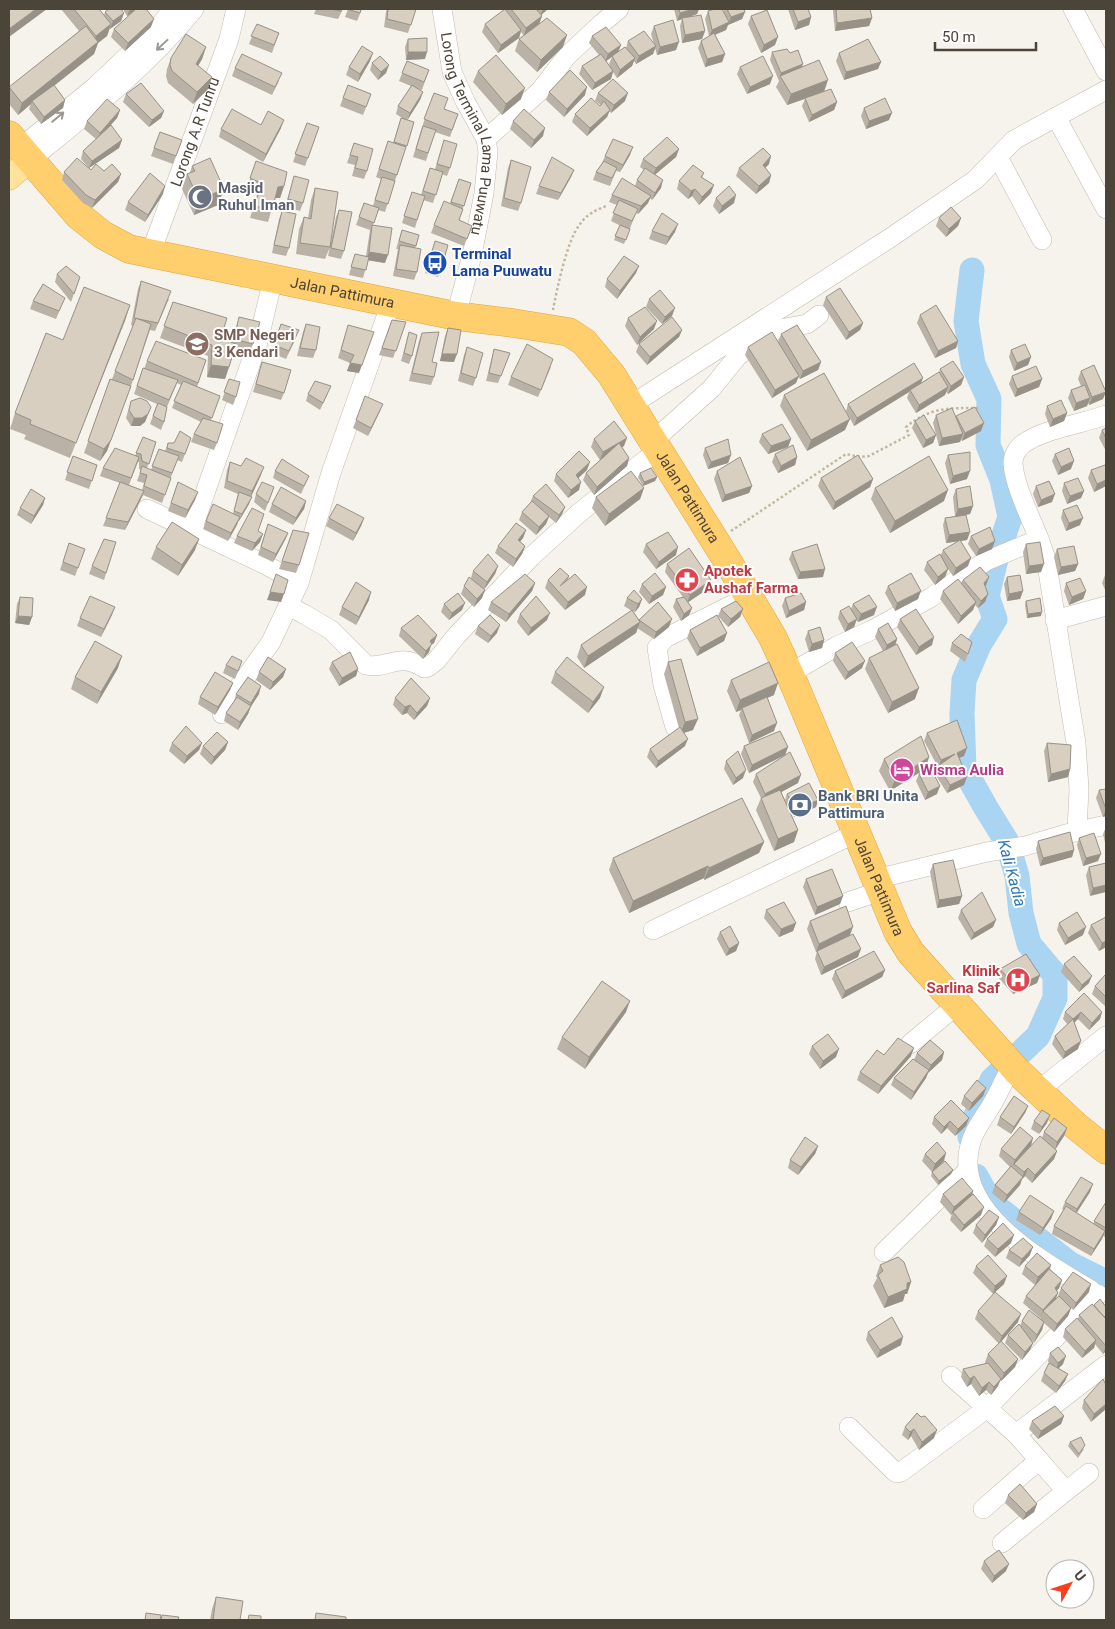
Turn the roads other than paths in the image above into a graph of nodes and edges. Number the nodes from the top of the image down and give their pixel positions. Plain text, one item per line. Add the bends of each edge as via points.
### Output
1 (173, 9) edge
2 (194, 9) edge
3 (236, 9) edge
4 (442, 9) edge
5 (619, 9) edge
6 (1073, 9) edge
7 (1106, 72) edge
8 (1106, 90) edge
9 (1056, 117) junction
10 (486, 138) junction
11 (17, 150) edge
12 (998, 157) junction
13 (9, 178) edge
14 (1106, 209) edge
15 (1042, 240) dead end
16 (150, 255) junction
17 (273, 279) junction
18 (391, 303) junction
19 (819, 315) dead end
20 (456, 316) junction
21 (631, 405) junction
22 (1106, 415) edge
23 (655, 445) junction
24 (147, 508) dead end
25 (192, 530) junction
26 (1029, 544) junction
27 (299, 583) junction
28 (748, 598) junction
29 (288, 606) junction
30 (1106, 606) edge
31 (1055, 620) junction
32 (789, 674) junction
33 (222, 714) dead end
34 (675, 727) dead end
35 (1106, 825) edge
36 (1077, 831) junction
37 (856, 833) junction
38 (878, 885) junction
39 (848, 902) dead end
40 (653, 930) dead end
41 (958, 1004) junction
42 (1106, 1036) edge
43 (910, 1044) edge
44 (1019, 1072) junction
45 (1106, 1150) edge
46 (968, 1170) junction
47 (884, 1252) dead end
48 (1102, 1296) edge
49 (1106, 1365) edge
50 (950, 1376) dead end
51 (986, 1409) junction
52 (849, 1427) dead end
53 (1016, 1434) junction
54 (1039, 1460) junction
55 (1089, 1473) dead end
56 (1066, 1491) junction
57 (983, 1509) dead end
58 (1002, 1543) dead end

11 -> 1 street via 96,86
2 -> 11 street via 172,36 107,98
3 - 16 street, Lorong A.R Tunru via 229,39
4 - 10 street, Lorong Terminal Lama Puuwatu via 452,72
5 - 10 street via 567,56 540,91
6 - 7 street
8 - 9 street
9 - 12 street via 1014,140
9 - 14 street
10 - 20 street, Lorong Terminal Lama Puuwatu via 488,152 484,193
11 - 13 main road
11 - 16 highway, Jalan Pattimura via 79,216 103,235 129,249
12 - 15 street
12 - 21 street via 975,180 944,201
16 - 17 highway, Jalan Pattimura
17 - 18 highway, Jalan Pattimura
17 - 25 street via 258,342
18 - 20 highway, Jalan Pattimura
18 - 27 street via 331,473
19 - 23 street via 807,324 775,330 760,338 737,357 712,388
20 - 21 highway, Jalan Pattimura via 568,332 584,342 611,374
21 - 23 highway, Jalan Pattimura
22 - 26 street via 1043,434 1024,443 1015,453 1014,474
23 - 28 highway, Jalan Pattimura
23 - 29 street via 531,557 426,668 408,661 372,667 366,665 330,630
24 - 25 street
25 - 27 street
26 - 31 street via 1046,558
26 - 32 street via 986,561 930,598
27 - 29 street
28 - 32 highway, Jalan Pattimura via 773,638
28 - 34 street via 665,638 657,648
29 - 33 street via 271,642
30 - 31 street
31 - 36 street via 1076,743
32 - 37 highway, Jalan Pattimura
35 - 36 street
36 - 38 street via 1024,846 987,852
37 - 38 highway, Jalan Pattimura
37 - 40 street
38 - 39 street
38 - 41 highway, Jalan Pattimura via 898,932 911,953
41 - 43 street
41 - 44 highway, Jalan Pattimura
42 - 44 street
44 - 45 highway, Jalan Pattimura
44 - 46 street via 975,1131 968,1153
46 - 47 street
46 - 48 street via 983,1208 995,1222 1050,1266
48 - 51 street
49 - 53 street
50 - 51 street
51 - 52 street via 897,1472
51 - 53 street
53 - 54 street
54 - 56 street
54 - 57 street
55 - 56 street
56 - 58 street

